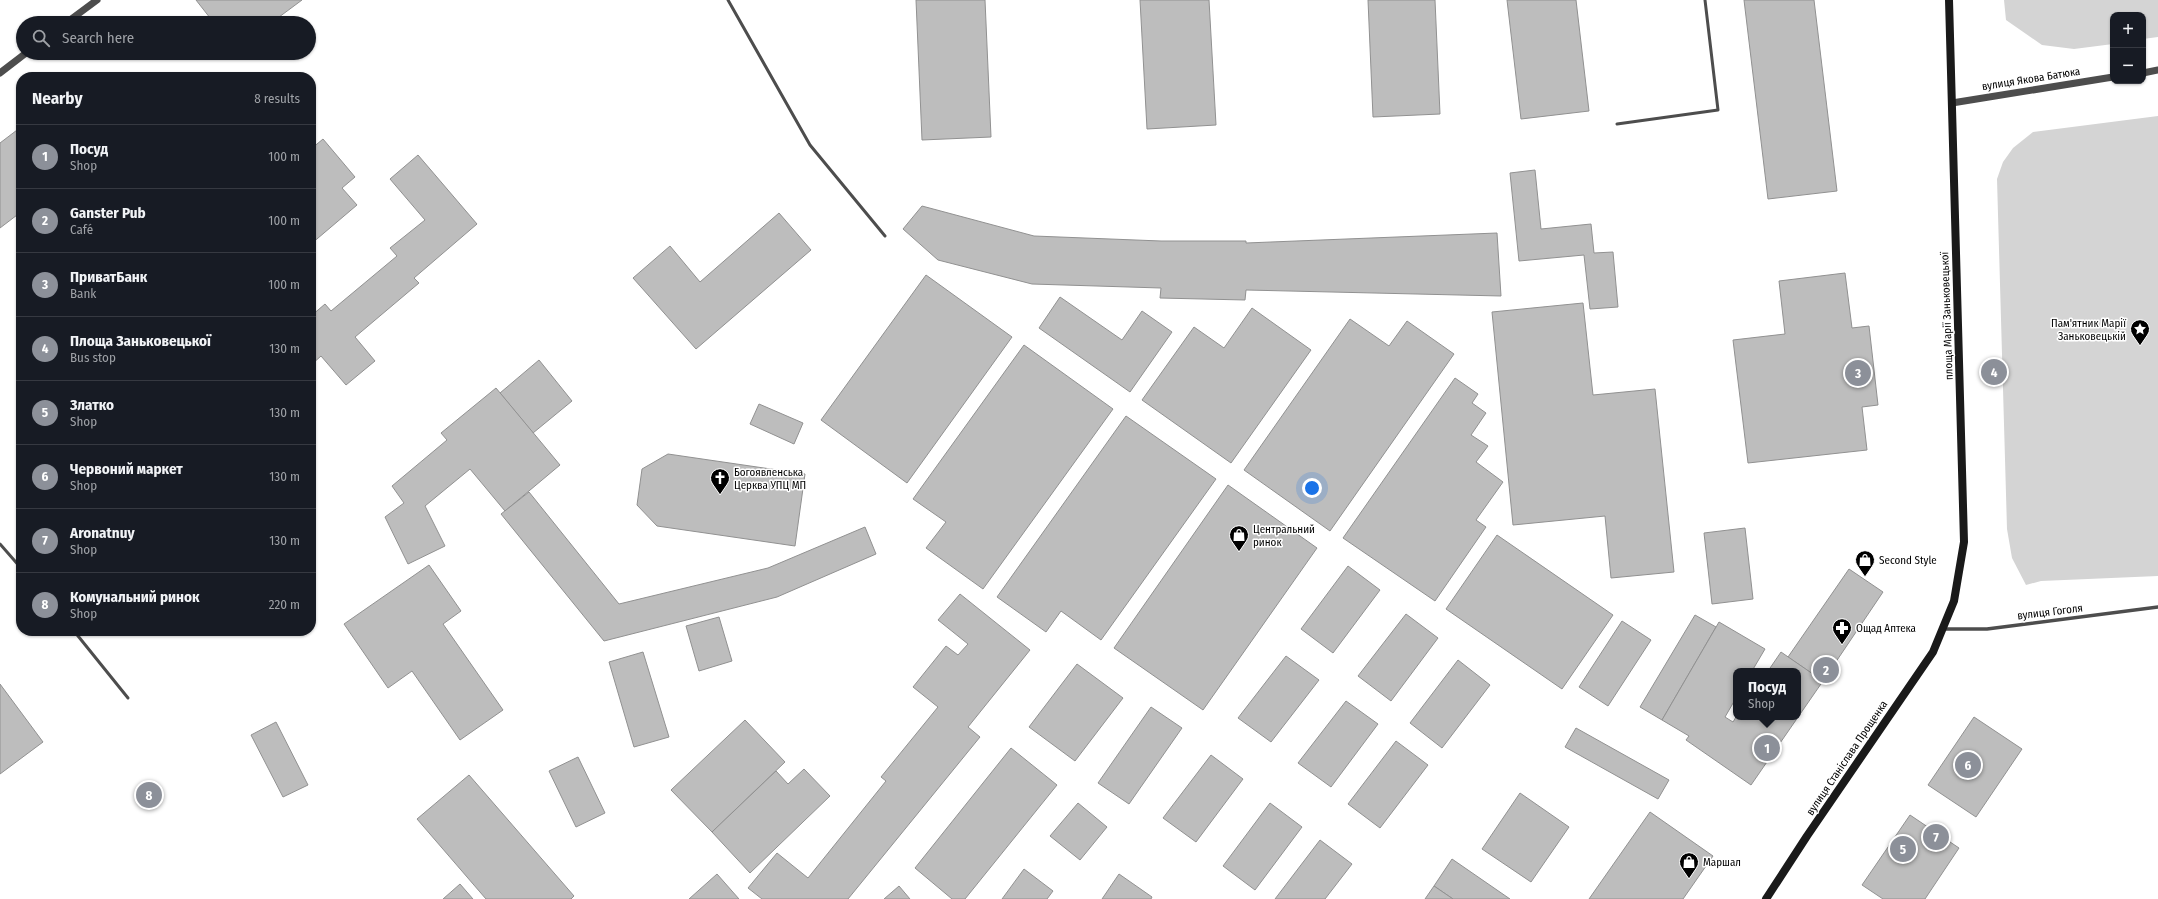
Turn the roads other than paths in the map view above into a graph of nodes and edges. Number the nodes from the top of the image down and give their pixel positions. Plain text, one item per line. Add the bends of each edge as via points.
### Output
1 (97, 0) edge
2 (728, 0) edge
3 (1705, 0) edge
4 (1949, 0) edge
5 (75, 16) edge
6 (17, 60) edge
7 (2158, 70) edge
8 (2146, 72) edge
9 (0, 73) edge
10 (2110, 77) edge
11 (1952, 103) junction
12 (1617, 124) dead end
13 (885, 236) dead end
14 (0, 544) edge
15 (16, 562) edge
16 (2158, 607) edge
17 (1944, 629) junction
18 (78, 636) edge
19 (128, 698) dead end
20 (1766, 899) edge

1 - 5 street
2 - 13 lane via 810,146
3 - 12 lane via 1718,110
4 - 11 main road, площа Марії Заньковецької
6 - 9 street
7 - 8 street
10 - 11 street, вулиця Якова Батюка
11 - 17 main road, площа Марії Заньковецької via 1964,542 1954,601
14 - 15 lane
16 - 17 street, вулиця Гоголя via 1987,629
17 - 20 main road, вулиця Станіслава Прощенка via 1933,652
18 - 19 lane

